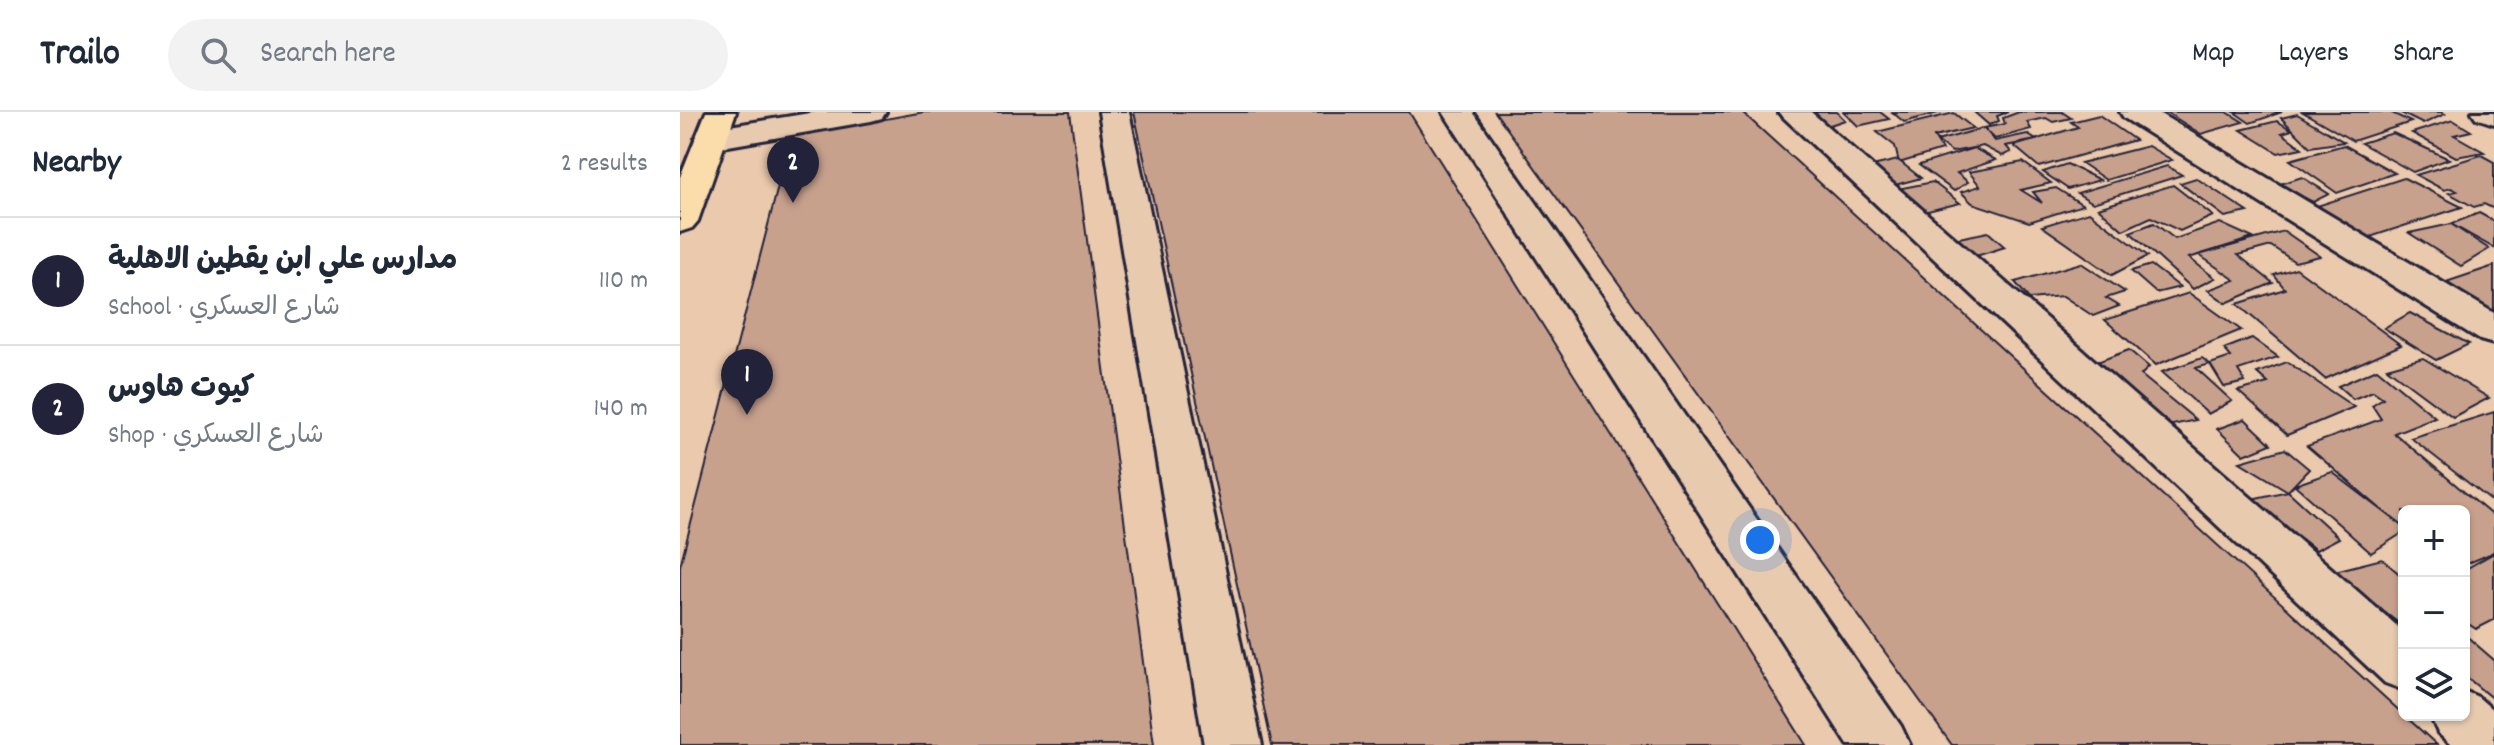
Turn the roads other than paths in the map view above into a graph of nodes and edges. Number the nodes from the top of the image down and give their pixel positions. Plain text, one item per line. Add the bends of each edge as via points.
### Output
1 (871, 112) edge
2 (1114, 112) edge
3 (1458, 112) edge
4 (1793, 112) edge
5 (2135, 112) edge
6 (2487, 112) edge
7 (2494, 115) edge
8 (716, 126) edge
9 (680, 221) edge
10 (2494, 331) edge
11 (2398, 661) edge
12 (2465, 721) edge
13 (1233, 745) edge
14 (1881, 745) edge
15 (2491, 745) edge

1 - 8 street
2 - 13 street
3 - 14 street
4 - 11 street
5 - 10 street
6 - 7 street
8 - 9 main road
12 - 15 street

